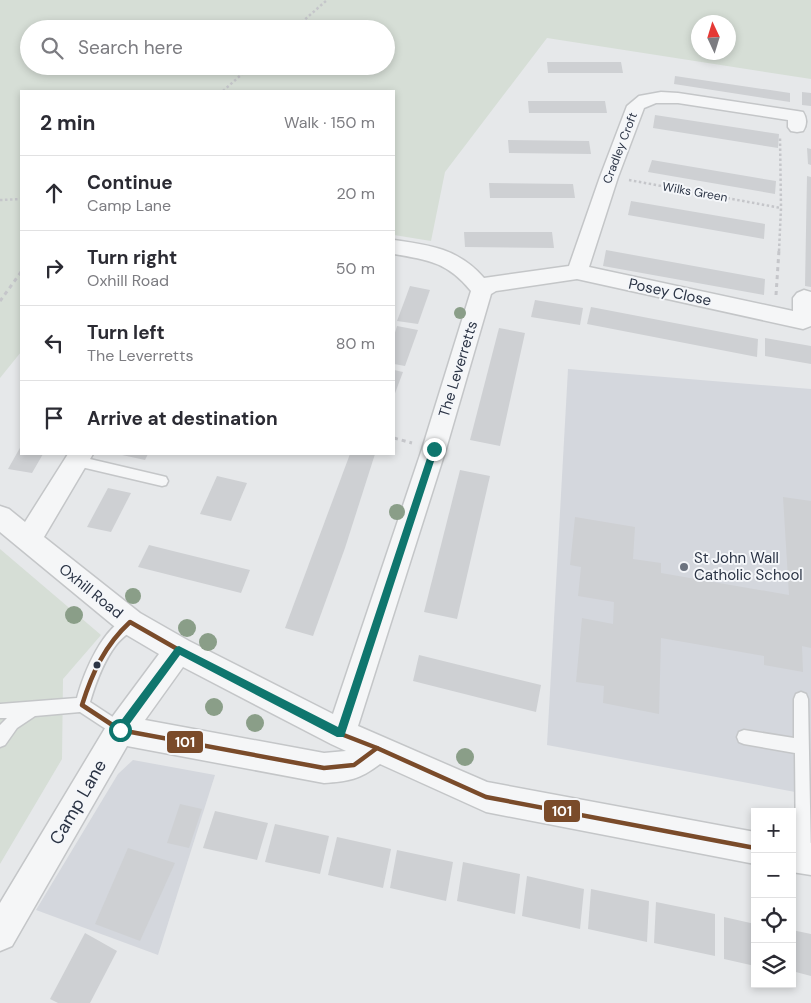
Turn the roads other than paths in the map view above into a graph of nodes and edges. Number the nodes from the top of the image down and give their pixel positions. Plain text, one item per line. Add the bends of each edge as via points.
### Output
1 (797, 127) dead end
2 (395, 247) edge
3 (577, 272) junction
4 (482, 290) junction
5 (804, 298) dead end
6 (79, 457) edge
7 (162, 481) dead end
8 (0, 517) edge
9 (28, 540) junction
10 (130, 622) junction
11 (179, 650) junction
12 (801, 700) dead end
13 (82, 705) junction
14 (41, 707) junction
15 (0, 711) edge
16 (120, 730) junction
17 (341, 734) junction
18 (744, 737) dead end
19 (0, 740) edge
20 (802, 747) junction
21 (377, 748) junction
22 (751, 847) edge
23 (802, 858) edge
24 (0, 934) edge

1 - 3 street, Cradley Croft via 797,116 661,96 644,99 636,106
2 - 4 street via 444,256 468,272
3 - 4 street, Posey Close via 490,284
3 - 5 street, Posey Close via 803,321
4 - 17 street, The Leverretts
6 - 7 lane
6 - 9 street
8 - 9 street, Oxhill Road
9 - 10 street, Oxhill Road
10 - 11 street, Oxhill Road
10 - 13 lane via 119,629 90,676
11 - 16 street, Camp Lane
11 - 17 street, Oxhill Road
12 - 20 lane
13 - 14 lane
13 - 16 lane
14 - 15 lane
14 - 19 lane via 19,716
16 - 21 street via 324,768 354,765
16 - 24 street, Camp Lane
17 - 21 street, Oxhill Road
18 - 20 lane
20 - 23 lane
21 - 22 street, Oxhill Road via 486,796

